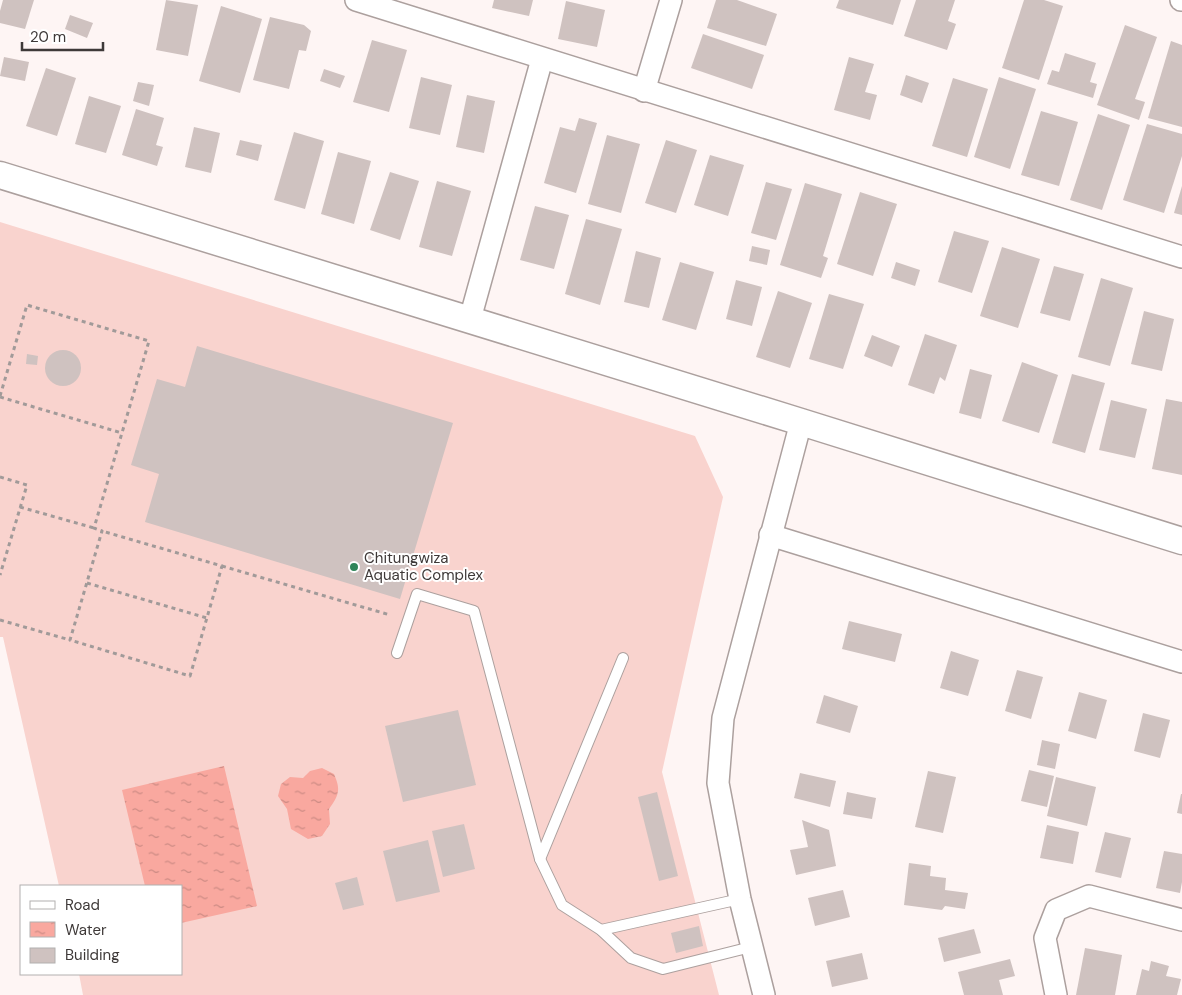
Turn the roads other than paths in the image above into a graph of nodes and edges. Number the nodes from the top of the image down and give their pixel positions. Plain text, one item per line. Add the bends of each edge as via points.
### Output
1 (356, 0) edge
2 (671, 0) edge
3 (542, 59) junction
4 (644, 91) junction
5 (0, 175) edge
6 (1182, 257) edge
7 (470, 319) junction
8 (801, 422) junction
9 (770, 535) junction
10 (1182, 541) edge
11 (397, 653) dead end
12 (623, 658) dead end
13 (1182, 662) edge
14 (540, 859) junction
15 (740, 899) junction
16 (1182, 920) edge
17 (601, 930) junction
18 (751, 947) junction
19 (764, 995) edge
20 (1056, 995) edge

1 - 3 street
2 - 4 street
3 - 4 street
3 - 7 street
4 - 6 street
5 - 7 street
7 - 8 street
8 - 9 street
8 - 10 street
9 - 13 street
9 - 15 street via 723,718 718,783
11 - 14 lane via 416,594 474,612
12 - 14 lane
14 - 17 lane via 562,904
15 - 17 lane
15 - 18 street
16 - 20 street via 1089,896 1056,910 1045,938
17 - 18 lane via 631,958 663,969
18 - 19 street

